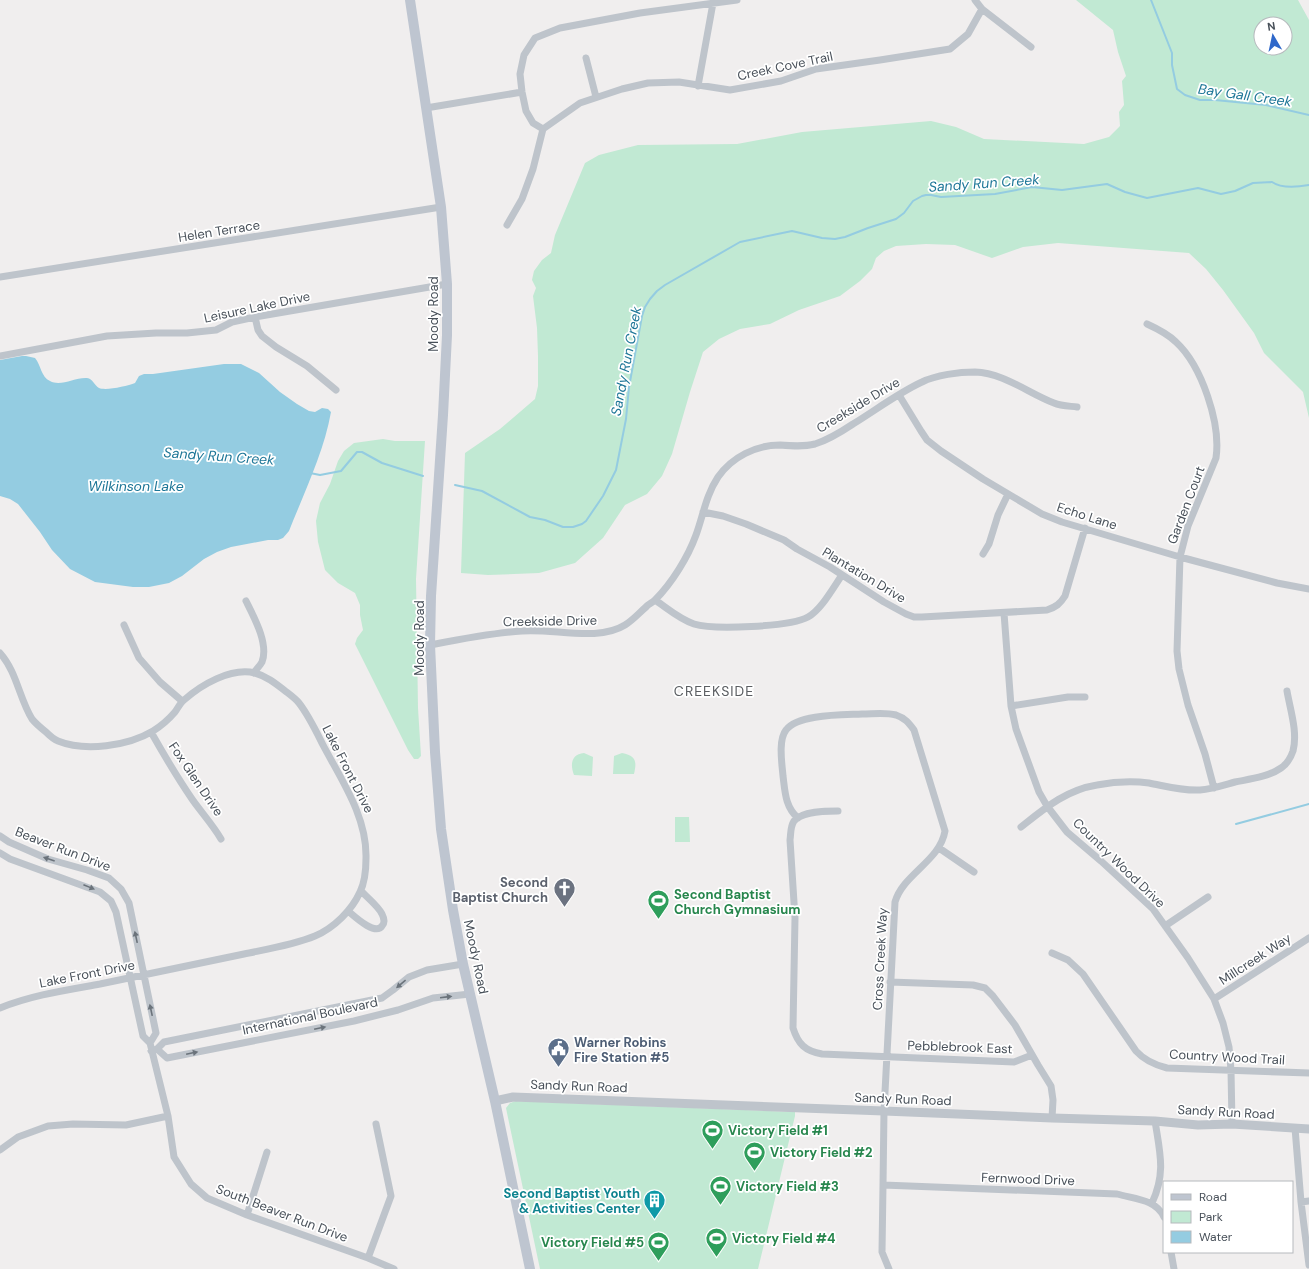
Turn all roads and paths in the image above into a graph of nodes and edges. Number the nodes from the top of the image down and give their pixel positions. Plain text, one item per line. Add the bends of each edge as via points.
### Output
1 (410, 0) edge
2 (738, 0) edge
3 (975, 0) edge
4 (713, 3) junction
5 (982, 9) junction
6 (1031, 47) dead end
7 (586, 58) dead end
8 (698, 86) junction
9 (522, 92) junction
10 (596, 97) junction
11 (426, 108) junction
12 (543, 128) junction
13 (441, 208) junction
14 (507, 225) dead end
15 (0, 277) edge
16 (447, 284) junction
17 (255, 317) junction
18 (1147, 324) dead end
19 (0, 356) edge
20 (336, 390) dead end
21 (900, 394) junction
22 (1077, 407) dead end
23 (1008, 494) junction
24 (703, 512) junction
25 (1085, 528) junction
26 (982, 554) dead end
27 (1180, 556) junction
28 (842, 575) junction
29 (1309, 589) edge
30 (655, 600) junction
31 (246, 601) dead end
32 (1004, 613) junction
33 (124, 625) dead end
34 (430, 645) junction
35 (0, 653) edge
36 (254, 673) junction
37 (1287, 691) dead end
38 (1085, 697) dead end
39 (182, 701) junction
40 (1011, 706) junction
41 (151, 732) junction
42 (1214, 788) junction
43 (1047, 806) junction
44 (838, 811) dead end
45 (798, 818) junction
46 (1021, 827) dead end
47 (0, 836) edge
48 (221, 839) dead end
49 (940, 848) junction
50 (0, 853) edge
51 (974, 872) dead end
52 (361, 891) junction
53 (1208, 897) dead end
54 (348, 911) junction
55 (1165, 926) junction
56 (1309, 938) edge
57 (1052, 953) dead end
58 (463, 964) junction
59 (144, 975) junction
60 (131, 978) junction
61 (890, 982) junction
62 (470, 994) junction
63 (1214, 999) junction
64 (0, 1008) edge
65 (150, 1043) junction
66 (154, 1050) junction
67 (1032, 1054) junction
68 (887, 1056) junction
69 (1231, 1070) junction
70 (1309, 1073) edge
71 (495, 1101) junction
72 (884, 1111) junction
73 (168, 1116) junction
74 (1052, 1118) junction
75 (1155, 1121) junction
76 (376, 1124) dead end
77 (1232, 1124) junction
78 (1295, 1128) junction
79 (1309, 1129) edge
80 (0, 1150) edge
81 (267, 1152) dead end
82 (882, 1185) junction
83 (1309, 1201) edge
84 (1301, 1202) junction
85 (1152, 1203) junction
86 (247, 1215) junction
87 (1163, 1215) edge
88 (1171, 1253) edge
89 (368, 1258) junction
90 (1309, 1265) edge
91 (394, 1269) edge
92 (530, 1269) edge
93 (889, 1269) edge
94 (1174, 1269) edge

1 - 11 main road, Moody Road
2 - 4 street
3 - 5 street
4 - 8 street
4 - 9 street via 640,12 560,28 535,38 524,54 520,74
5 - 6 street
5 - 8 street, Creek Cove Trail via 968,34 950,49 816,69 781,81 730,90
7 - 10 street
8 - 10 street, Creek Cove Trail via 679,82 648,83
9 - 11 street
9 - 12 street via 526,111 532,123
10 - 12 street, Creek Cove Trail via 580,103
11 - 13 main road, Moody Road
12 - 14 street via 533,169 522,199
13 - 15 street, Helen Terrace
13 - 16 main road, Moody Road
16 - 17 street, Leisure Lake Drive
16 - 34 main road, Moody Road via 444,414
17 - 19 street, Leisure Lake Drive via 232,322 216,330 106,336
17 - 20 street via 262,336 307,366
18 - 27 street, Garden Court via 1176,342 1190,359 1203,383 1216,429 1216,458 1188,526
21 - 22 street, Creekside Drive via 924,381 949,374 976,372 1004,379 1056,404
21 - 23 street, Echo Lane via 927,440 941,452
21 - 24 street, Creekside Drive via 838,434 815,444 765,446 742,455 718,476
23 - 25 street, Echo Lane via 1042,514
23 - 26 street via 989,544
24 - 28 street, Plantation Drive via 723,516 773,535
24 - 30 street, Creekside Drive via 686,558
25 - 27 street, Echo Lane
25 - 32 street, Plantation Drive via 1061,603 1047,610
27 - 29 street, Echo Lane via 1277,583
27 - 42 street, Garden Court via 1177,651 1179,668
28 - 30 street via 813,613 800,621 788,623 706,627 680,617
28 - 32 street, Plantation Drive via 884,602 914,617
30 - 34 street, Creekside Drive via 625,625 607,631 524,631 472,636
31 - 36 street via 263,639 262,663
32 - 40 street, Country Wood Drive
33 - 39 street via 139,658 160,682
34 - 58 main road, Moody Road via 441,829
35 - 41 street, Lake Front Drive via 7,661 33,721 55,740 84,746 116,744
36 - 39 street, Lake Front Drive via 226,675 210,681
36 - 52 street, Lake Front Drive via 273,680 298,701 347,790 366,838 365,876
37 - 42 street via 1295,740 1291,757 1286,764 1271,773
38 - 40 street via 1068,697
39 - 41 street, Lake Front Drive via 163,724
40 - 43 street, Country Wood Drive via 1028,765
41 - 48 street, Fox Glen Drive via 171,768
42 - 43 street via 1184,789 1146,783 1098,785 1075,790
43 - 46 street
43 - 55 street, Country Wood Drive via 1067,832 1147,904
44 - 45 street via 813,812
45 - 49 street, Cross Creek Way via 792,813 785,796 782,738 791,725 810,718 833,715 889,714 906,720 914,730 944,824 945,832
45 - 68 street, Pebblebrook East via 791,828 790,840 796,918 792,1028 806,1050 822,1054
59 -> 47 street, Beaver Run Drive via 129,903 121,889 109,878 48,859
49 - 51 street
49 - 61 street, Cross Creek Way via 897,894
50 -> 60 street, Beaver Run Drive via 100,892 111,902 116,912
52 - 54 street, Lake Front Drive
52 - 54 street via 382,913 382,926 373,929
53 - 55 street
54 - 59 street, Lake Front Drive via 316,936 284,946
55 - 63 street, Country Wood Drive
56 - 63 street, Millcreek Way
57 - 69 street, Country Wood Trail via 1068,960 1083,974 1142,1058 1154,1065 1168,1068
58 - 62 main road, Moody Road
58 -> 66 street, International Boulevard via 427,970 409,977 382,998 164,1042
59 - 60 street, Lake Front Drive
65 -> 59 street, South Beaver Run Drive via 156,1033
60 - 64 street, Lake Front Drive via 47,994
60 - 65 street, South Beaver Run Drive via 143,1036
61 - 67 street, Pebblebrook East via 974,985 985,988 1015,1026
61 - 68 street, Cross Creek Way
66 -> 62 street, International Boulevard via 168,1058 354,1021 433,998
62 - 71 main road, Moody Road
63 - 69 street, Country Wood Drive via 1225,1029
65 - 66 street, South Beaver Run Drive
66 - 73 street, South Beaver Run Drive
67 - 68 street, Pebblebrook East via 1014,1062
67 - 74 street, Pebblebrook East via 1051,1086
68 - 72 street, Cross Creek Way
69 - 70 street, Country Wood Trail
69 - 77 street, Country Wood Drive
71 - 72 street, Sandy Run Road via 513,1097
71 - 92 main road, Moody Road
72 - 74 street, Sandy Run Road
72 - 82 street, Cross Creek Way
73 - 80 street via 126,1126 48,1126 18,1137
73 - 86 street, South Beaver Run Drive via 174,1157 191,1184 208,1198
74 - 75 street, Sandy Run Road
75 - 77 street, Sandy Run Road via 1198,1125
75 - 85 street via 1162,1163 1158,1192
76 - 89 street via 391,1196
77 - 78 street, Sandy Run Road
78 - 79 street, Sandy Run Road
78 - 84 street
81 - 86 street
82 - 85 street, Fernwood Drive via 1117,1194
82 - 93 street, Cross Creek Way via 882,1252
83 - 84 street
84 - 90 street
85 - 87 street
86 - 89 street, South Beaver Run Drive
88 - 94 street
89 - 91 street, South Beaver Run Drive

